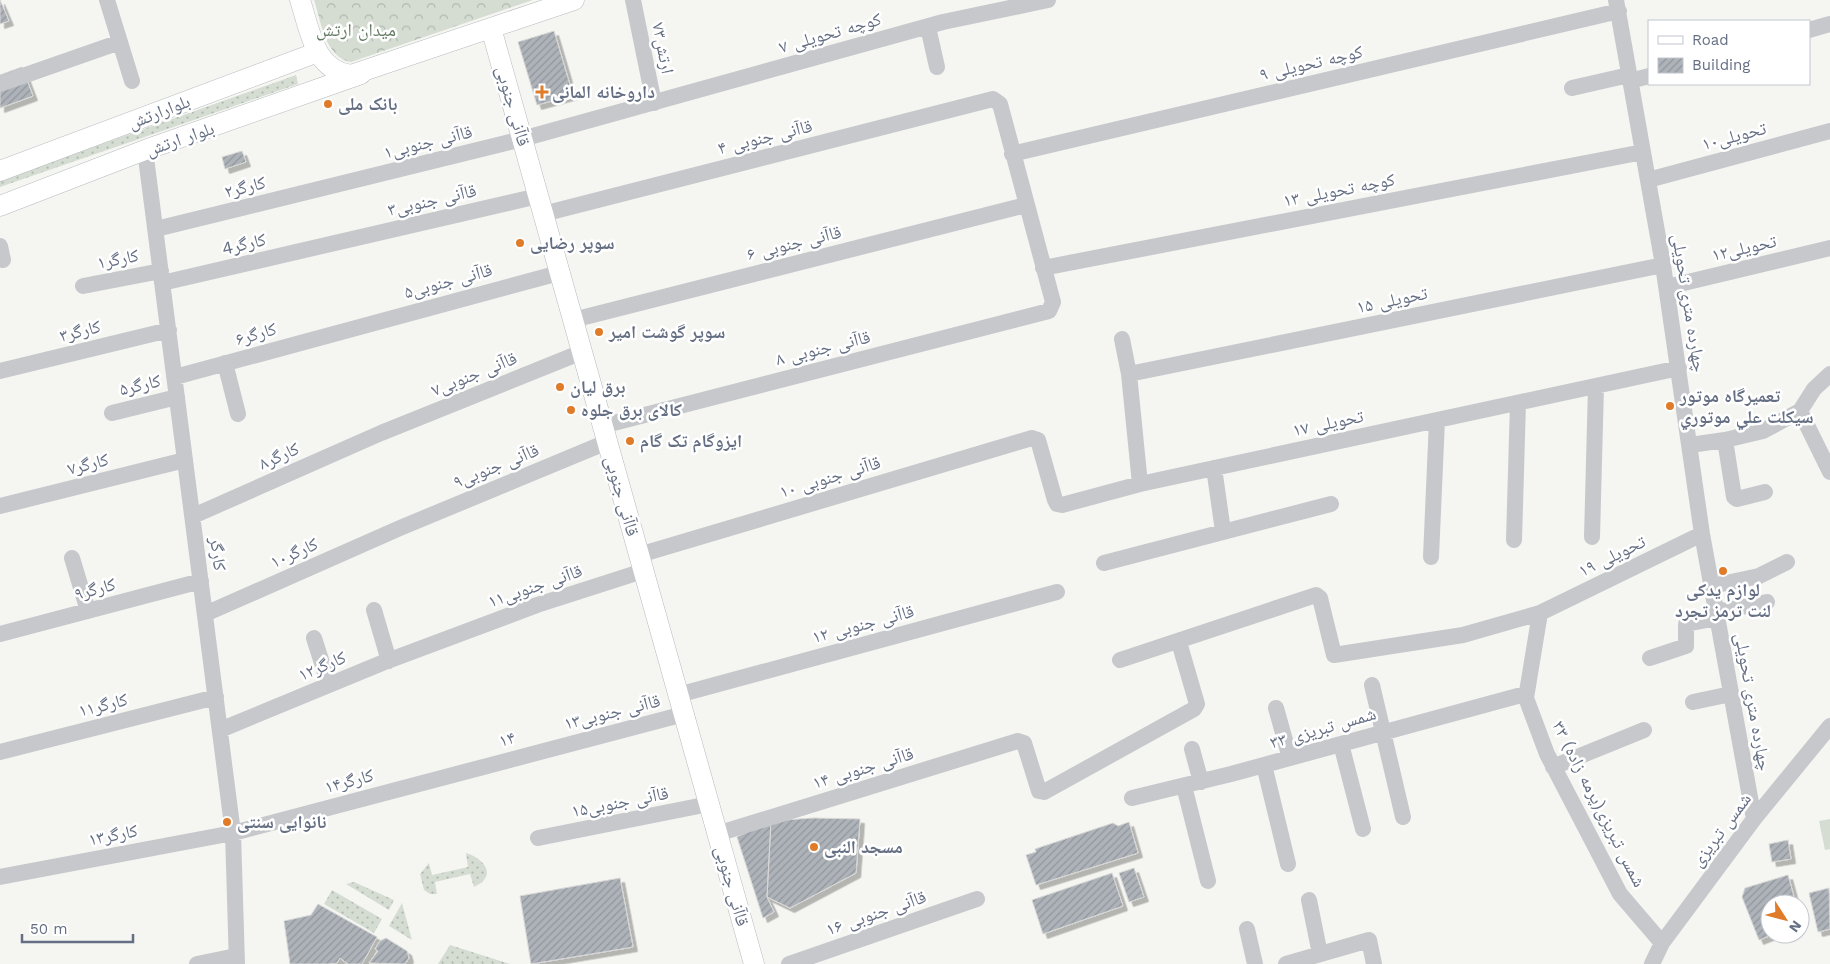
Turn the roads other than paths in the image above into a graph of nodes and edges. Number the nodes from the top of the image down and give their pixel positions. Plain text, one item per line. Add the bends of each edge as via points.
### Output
1 (107, 0) edge
2 (300, 0) edge
3 (574, 0) edge
4 (633, 0) edge
5 (1048, 0) edge
6 (1617, 6) edge
7 (1830, 24) edge
8 (928, 27) junction
9 (491, 28) junction
10 (1810, 30) edge
11 (120, 42) junction
12 (318, 52) junction
13 (938, 67) dead end
14 (361, 74) junction
15 (1648, 76) edge
16 (1630, 78) junction
17 (132, 81) dead end
18 (0, 84) edge
19 (1572, 88) dead end
20 (654, 103) junction
21 (1830, 132) edge
22 (522, 139) junction
23 (145, 150) junction
24 (1643, 152) junction
25 (1012, 154) junction
26 (0, 171) edge
27 (1648, 180) junction
28 (343, 184) joint
29 (540, 205) junction
30 (1026, 205) junction
31 (0, 206) edge
32 (156, 229) junction
33 (334, 243) joint
34 (1830, 248) edge
35 (1663, 264) junction
36 (1043, 268) junction
37 (559, 273) junction
38 (162, 277) junction
39 (82, 286) dead end
40 (1666, 287) junction
41 (573, 320) junction
42 (348, 329) joint
43 (169, 330) junction
44 (1122, 339) dead end
45 (582, 352) junction
46 (225, 363) junction
47 (1679, 368) junction
48 (0, 371) edge
49 (1129, 374) junction
50 (1830, 374) edge
51 (175, 377) junction
52 (1596, 386) junction
53 (177, 397) junction
54 (1518, 403) junction
55 (1800, 411) junction
56 (112, 413) dead end
57 (238, 414) dead end
58 (1437, 420) junction
59 (381, 433) joint
60 (605, 434) junction
61 (1032, 438) joint
62 (1725, 440) junction
63 (1690, 445) junction
64 (185, 460) junction
65 (1214, 468) junction
66 (1830, 472) edge
67 (1140, 484) junction
68 (1765, 492) dead end
69 (1331, 504) dead end
70 (0, 506) edge
71 (193, 516) junction
72 (400, 528) joint
73 (1223, 531) junction
74 (1702, 534) junction
75 (1592, 537) dead end
76 (1514, 540) dead end
77 (1431, 557) dead end
78 (72, 558) dead end
79 (1787, 562) dead end
80 (641, 563) junction
81 (1104, 563) dead end
82 (201, 582) junction
83 (1712, 586) junction
84 (1057, 592) dead end
85 (1767, 602) dead end
86 (374, 610) dead end
87 (88, 611) junction
88 (1540, 613) junction
89 (205, 614) junction
90 (1717, 615) junction
91 (0, 634) edge
92 (314, 638) dead end
93 (440, 641) joint
94 (1181, 649) dead end
95 (1650, 658) dead end
96 (1120, 660) dead end
97 (389, 661) junction
98 (1372, 684) dead end
99 (329, 685) junction
100 (1525, 694) junction
101 (1731, 694) junction
102 (216, 697) junction
103 (1693, 702) dead end
104 (681, 705) junction
105 (1276, 708) dead end
106 (1830, 726) edge
107 (220, 730) junction
108 (1644, 730) dead end
109 (1384, 732) junction
110 (1341, 744) junction
111 (550, 748) joint
112 (1192, 749) dead end
113 (0, 752) edge
114 (1290, 758) junction
115 (1264, 765) junction
116 (1554, 767) junction
117 (475, 768) joint
118 (1201, 782) junction
119 (1184, 786) junction
120 (1132, 798) dead end
121 (709, 804) junction
122 (1403, 817) dead end
123 (1754, 819) junction
124 (1363, 829) dead end
125 (233, 833) junction
126 (717, 834) junction
127 (538, 838) dead end
128 (1288, 864) dead end
129 (0, 877) edge
130 (1208, 881) dead end
131 (977, 899) dead end
132 (1309, 900) dead end
133 (1247, 929) dead end
134 (1662, 943) junction
135 (1320, 954) junction
136 (236, 960) edge
137 (197, 964) edge
138 (754, 964) edge
139 (789, 964) edge
140 (1254, 964) edge
141 (1286, 964) edge
142 (1374, 964) edge
143 (1652, 964) edge

1 - 11 street
2 - 12 main road
3 - 9 main road
4 - 20 street, ارتش۷۳
5 - 8 street, کوچه تحویلی ۷
6 - 16 street, چهارده متری تحویلی
6 - 25 street, کوچه تحویلی ۹
7 - 10 street
8 - 13 street
8 - 20 street, کوچه تحویلی ۷
9 - 14 main road
9 - 22 main road, قاآنی جنوبی
11 - 17 street
11 - 18 street
12 - 14 main road via 330,69 340,74
12 - 26 main road, بلوارارتش
14 - 23 main road, بلوار ارتش
15 - 16 street
16 - 19 street
16 - 24 street, چهارده متری تحویلی
20 - 22 street, کوچه تحویلی ۷
21 - 27 street, تحویلی۱۰
22 - 28 street, قاآنی جنوبی۱
22 - 29 main road, قاآنی جنوبی
23 - 31 main road, بلوار ارتش
23 - 32 street, کارگر
24 - 27 street, چهارده متری تحویلی
24 - 36 street, کوچه تحویلی ۱۳
25 - 29 street, قاآنی جنوبی ۴ via 997,100
25 - 30 street
27 - 35 street, چهارده متری تحویلی
28 - 32 street, کارگر۲
29 - 33 street, قاآنی جنوبی۳
29 - 37 main road, قاآنی جنوبی
30 - 36 street
30 - 41 street, قاآنی جنوبی ۶
32 - 38 street, کارگر
33 - 38 street, 4کارگر
34 - 40 street, تحویلی۱۲
35 - 40 street, چهارده متری تحویلی
35 - 49 street, تحویلی ۱۵
36 - 60 street, قاآنی جنوبی ۸ via 1052,307 1049,311
37 - 41 main road, قاآنی جنوبی
37 - 42 street, قاآنی جنوبی۵
38 - 39 street, کارگر۱
38 - 43 street, کارگر
40 - 47 street, چهارده متری تحویلی
41 - 45 main road, قاآنی جنوبی
42 - 46 street, کارگر۶
43 - 48 street, کارگر۳
43 - 51 street, کارگر
44 - 49 street
45 - 59 street, قاآنی جنوبی۷
45 - 60 main road, قاآنی جنوبی
46 - 51 street, کارگر۶
46 - 57 street
47 - 52 street, تحویلی ۱۷
47 - 63 street, چهارده متری تحویلی
49 - 67 street
50 - 55 street via 1814,389
51 - 53 street, کارگر
52 - 54 street, تحویلی ۱۷
52 - 75 street
53 - 56 street, کارگر۵
53 - 64 street, کارگر
54 - 58 street, تحویلی ۱۷
54 - 76 street
55 - 62 street via 1763,431
55 - 66 street
58 - 65 street, تحویلی ۱۷
58 - 77 street
59 - 71 street, کارگر۸
60 - 72 street, قاآنی جنوبی۹
60 - 80 main road, قاآنی جنوبی
61 - 67 street, تحویلی ۱۷ via 1038,440 1057,504
61 - 80 street, قاآنی جنوبی ۱۰
62 - 63 street
62 - 68 street via 1734,497
63 - 74 street, چهارده متری تحویلی
64 - 70 street, کارگر۷
64 - 71 street, کارگر
65 - 67 street, تحویلی ۱۷
65 - 73 street
69 - 73 street
71 - 82 street, کارگر
72 - 89 street, کارگر۱۰
73 - 81 street
74 - 83 street, چهارده متری تحویلی
74 - 88 street, تحویلی ۱۹
78 - 87 street
79 - 83 street via 1759,576
80 - 93 street, قاآنی جنوبی۱۱
80 - 104 main road, قاآنی جنوبی
82 - 87 street, کارگر۹
82 - 89 street, کارگر
83 - 90 street, چهارده متری تحویلی
84 - 104 street, قاآنی جنوبی ۱۲
85 - 90 street
86 - 97 street
87 - 91 street, کارگر۹
88 - 96 street, تحویلی ۱۹ via 1462,635 1334,656 1320,598 1316,595
88 - 100 street
89 - 102 street, کارگر
90 - 95 street via 1686,624 1686,646
90 - 101 street, چهارده متری تحویلی
92 - 99 street
93 - 97 street, کارگر۱۲
94 - 126 street, قاآنی جنوبی ۱۴ via 1197,704 1194,709 1044,792 1039,791 1021,742
97 - 99 street, کارگر۱۲
98 - 109 street
99 - 107 street, کارگر۱۲
100 - 109 street, شمس تبریزی ۳۳
100 - 116 street, ۳۳ شمس تبریزی(پرمه زاده)
101 - 103 street
101 - 123 street, چهارده متری تحویلی
102 - 107 street, کارگر
102 - 113 street, کارگر۱۱
104 - 111 street, قاآنی جنوبی۱۳
104 - 121 main road, قاآنی جنوبی
105 - 114 street
106 - 123 street, شمس تبریزی
107 - 125 street, کارگر
108 - 116 street
109 - 110 street, شمس تبریزی ۳۳
109 - 122 street
110 - 114 street, شمس تبریزی ۳۳
110 - 124 street
111 - 117 street, ۱۴
112 - 118 street
114 - 115 street, شمس تبریزی ۳۳
115 - 118 street, شمس تبریزی ۳۳
115 - 128 street
116 - 134 street, ۳۳ شمس تبریزی(پرمه زاده) via 1620,894
117 - 125 street, کارگر۱۴
118 - 119 street, شمس تبریزی ۳۳
119 - 120 street, شمس تبریزی ۳۳
119 - 130 street
121 - 126 main road, قاآنی جنوبی
121 - 127 street, قاآنی جنوبی۱۵
123 - 134 street, شمس تبریزی
125 - 129 street, کارگر۱۳
125 - 136 street, کارگر
126 - 138 main road, قاآنی جنوبی
131 - 139 street, قاآنی جنوبی ۱۶
132 - 135 street
133 - 140 street
134 - 143 street, شمس تبریزی
135 - 141 street
135 - 142 street via 1369,940
136 - 137 street

